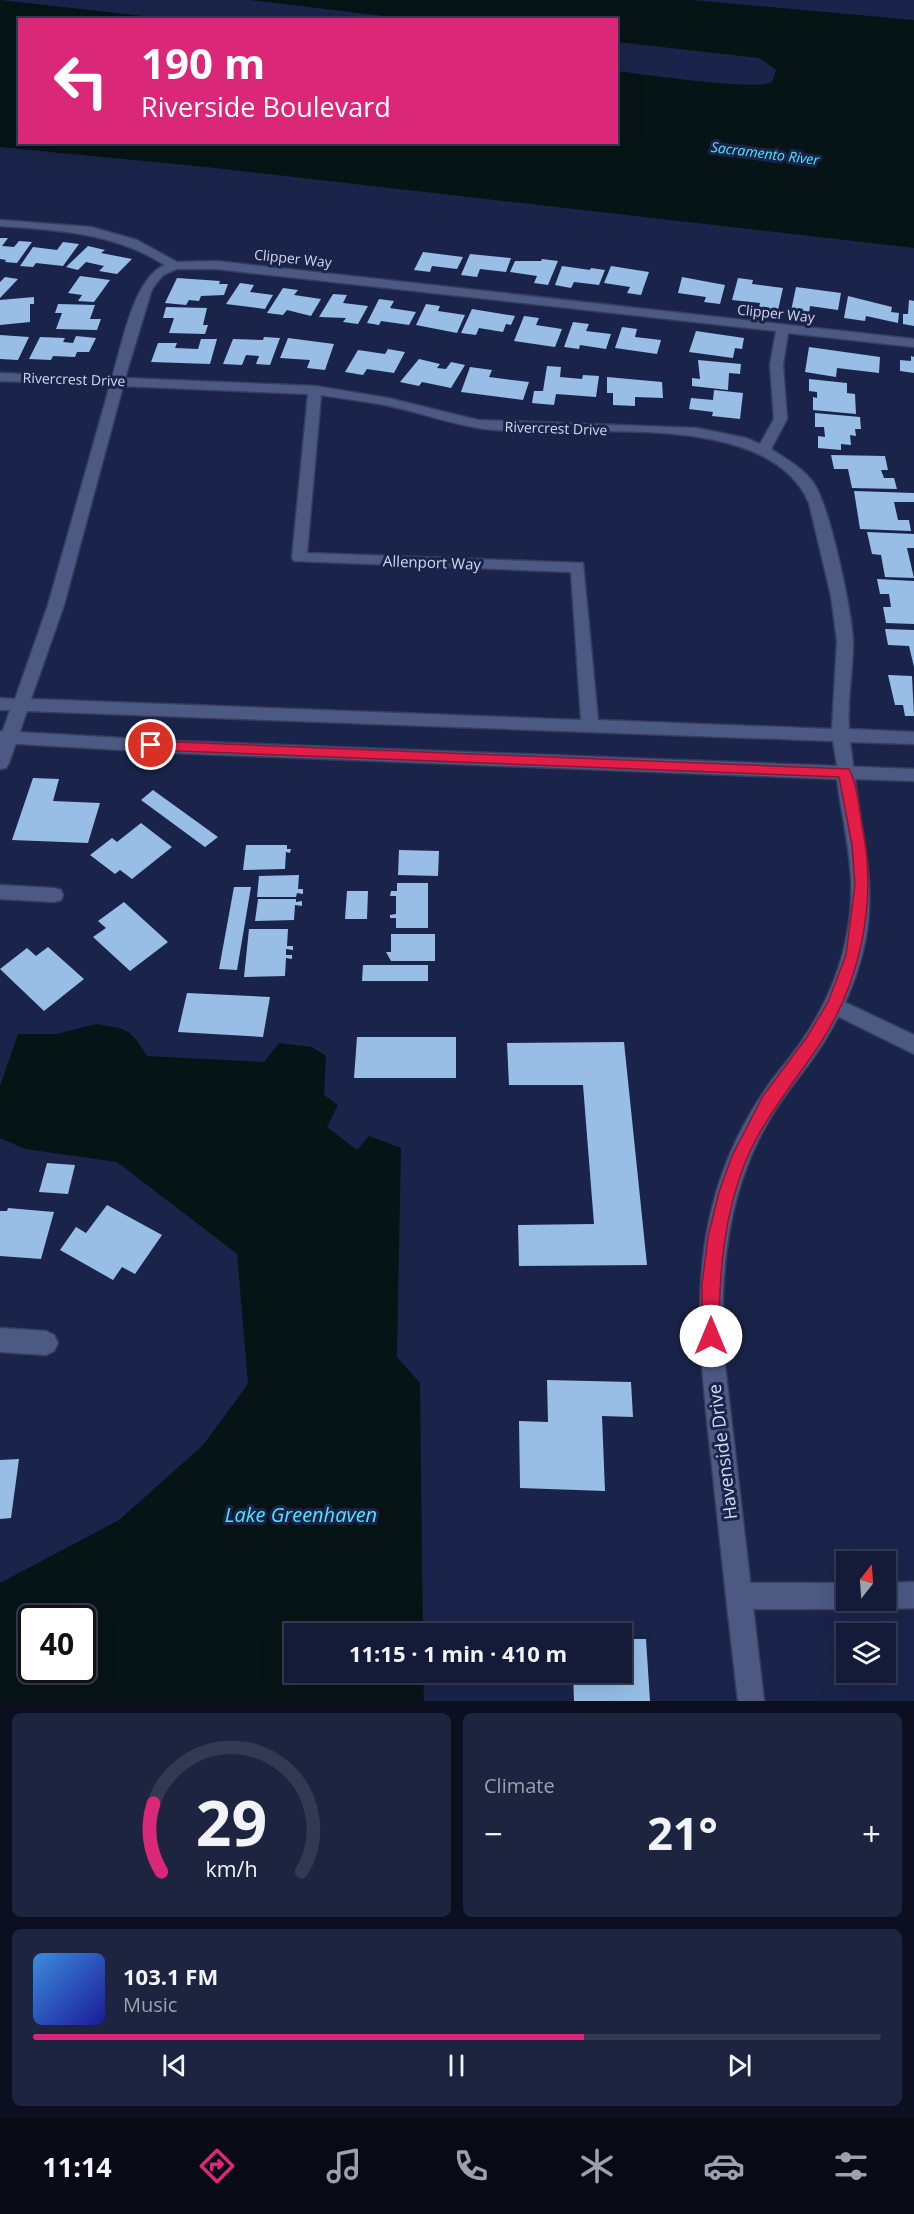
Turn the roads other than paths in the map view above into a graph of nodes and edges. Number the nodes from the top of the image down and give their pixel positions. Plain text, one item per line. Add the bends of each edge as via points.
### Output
1 (0, 223) edge
2 (174, 265) junction
3 (783, 328) junction
4 (914, 343) edge
5 (0, 377) edge
6 (119, 380) junction
7 (315, 390) junction
8 (763, 450) junction
9 (0, 704) edge
10 (22, 704) junction
11 (590, 724) junction
12 (841, 735) junction
13 (4, 737) edge
14 (914, 738) edge
15 (0, 763) edge
16 (845, 772) junction
17 (914, 775) edge
18 (0, 892) edge
19 (54, 895) dead end
20 (834, 1005) junction
21 (914, 1045) edge
22 (0, 1340) edge
23 (46, 1343) dead end
24 (739, 1596) junction
25 (836, 1596) edge
26 (896, 1596) edge
27 (914, 1596) edge
28 (751, 1701) edge

1 - 2 street via 103,232 139,243
2 - 3 street, Clipper Way via 216,265
2 - 6 street via 152,276
3 - 4 street, Clipper Way
3 - 8 street via 777,363 783,406 781,422
5 - 6 street, Rivercrest Drive
6 - 7 street, Rivercrest Drive
6 - 10 street via 56,605
7 - 8 street, Rivercrest Drive via 388,402 478,424 697,432
7 - 11 street, Allenport Way via 299,558 578,567
8 - 12 street, Rivercrest Drive via 796,472 816,503 839,596 845,641
9 - 10 street
10 - 11 street
10 - 13 street
11 - 12 street
12 - 14 street
12 - 16 street, Rivercrest Drive
13 - 15 street
13 - 16 street
16 - 17 street
16 - 20 street, Havenside Drive via 862,885 853,955
18 - 19 street
20 - 21 street
20 - 24 street, Havenside Drive via 813,1042 768,1101 745,1144 727,1192 717,1237 710,1285 711,1354
22 - 23 street
24 - 25 street
24 - 28 street, Havenside Drive
26 - 27 street

